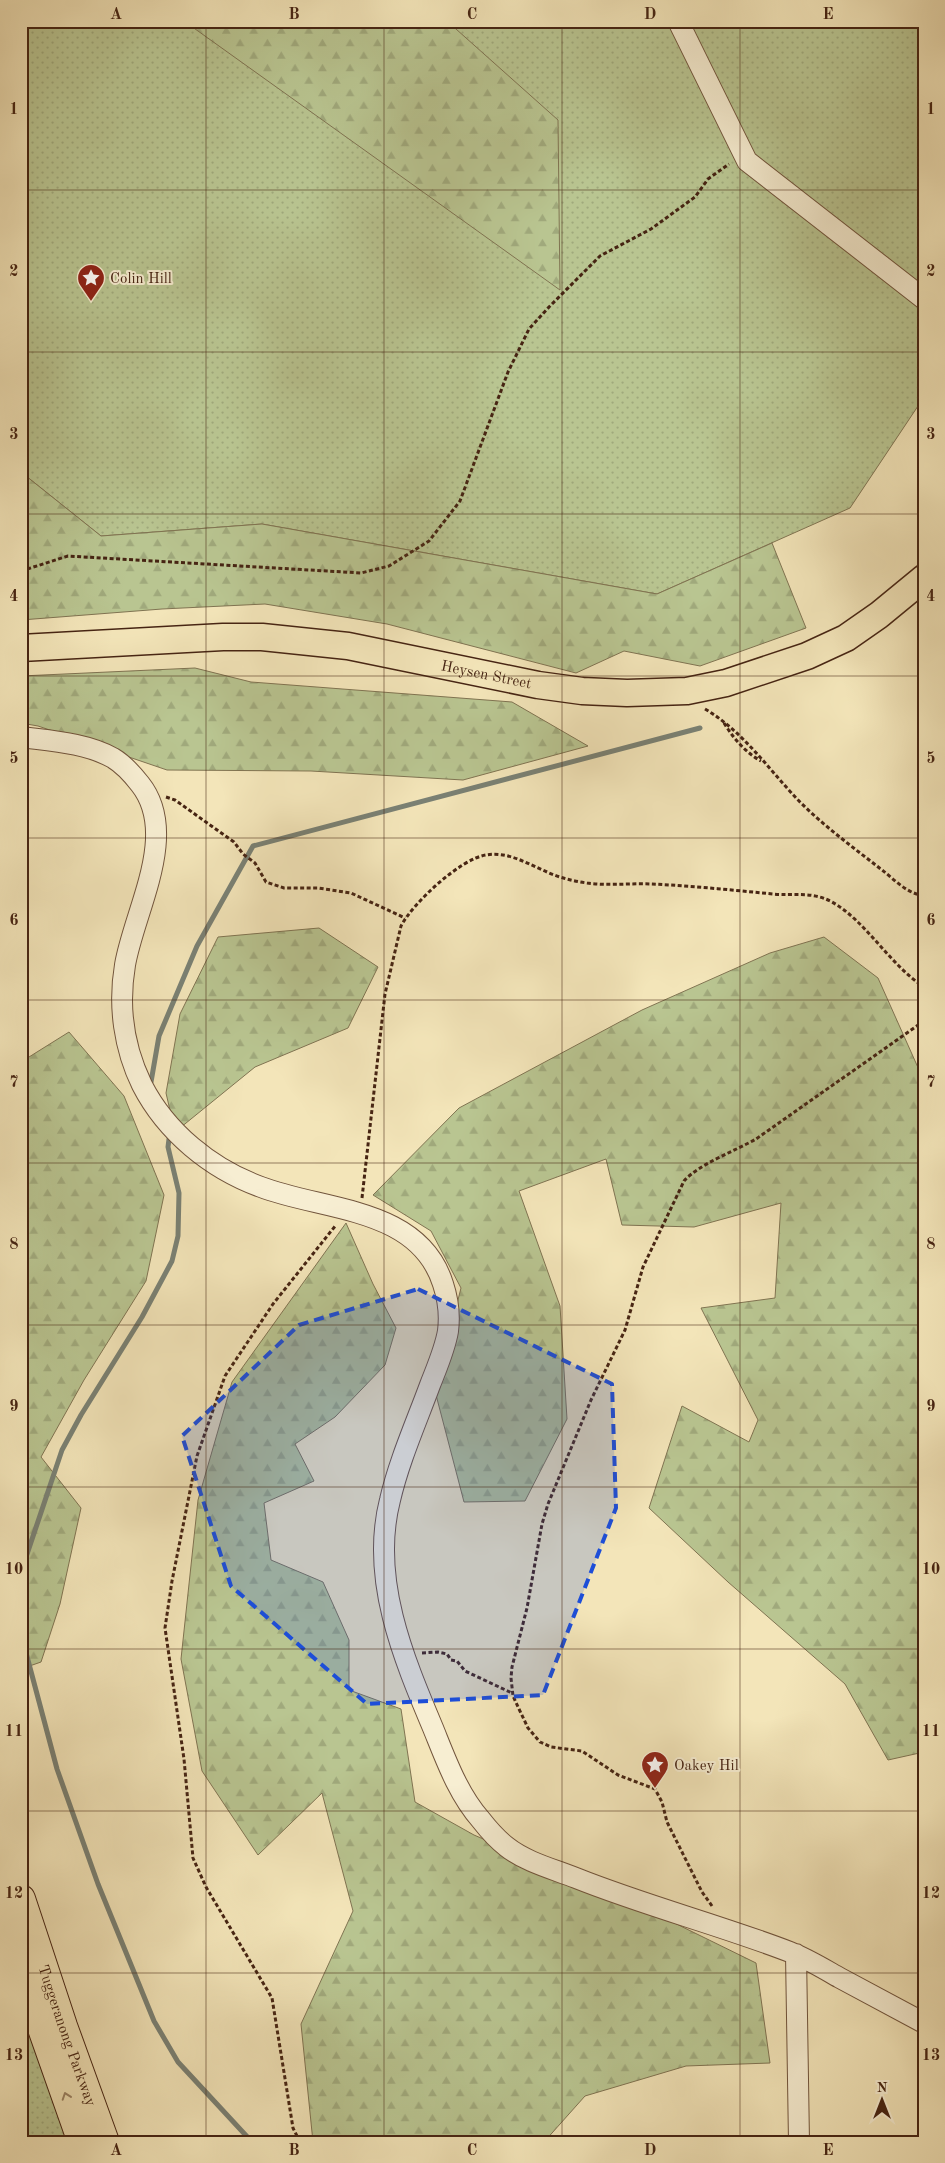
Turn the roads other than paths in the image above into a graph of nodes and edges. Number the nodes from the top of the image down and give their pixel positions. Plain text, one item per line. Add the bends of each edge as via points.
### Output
1 (678, 21) edge
2 (924, 299) edge
3 (924, 578) edge
4 (21, 648) edge
5 (21, 737) edge
6 (21, 1899) edge
7 (796, 1954) junction
8 (21, 1969) edge
9 (924, 2023) edge
10 (82, 2142) edge
11 (105, 2142) edge
12 (799, 2142) edge

1 - 2 lane via 747,161
3 - 4 main road, Heysen Street via 846,638 807,656 726,683 687,690 628,694 538,685 348,646 262,637
5 - 7 lane via 79,746 112,758 132,773 146,791 154,810 156,852 130,942 122,999 127,1041 141,1083 158,1115 184,1142 229,1173 260,1187 403,1231 430,1256 443,1282 448,1305 443,1351 404,1453 389,1503 383,1560 394,1623 406,1659 451,1772 478,1817 507,1847 525,1858 604,1889
6 - 11 highway, Tuggeranong Parkway
7 - 9 lane
7 - 12 lane
10 -> 8 highway, Tuggeranong Parkway

